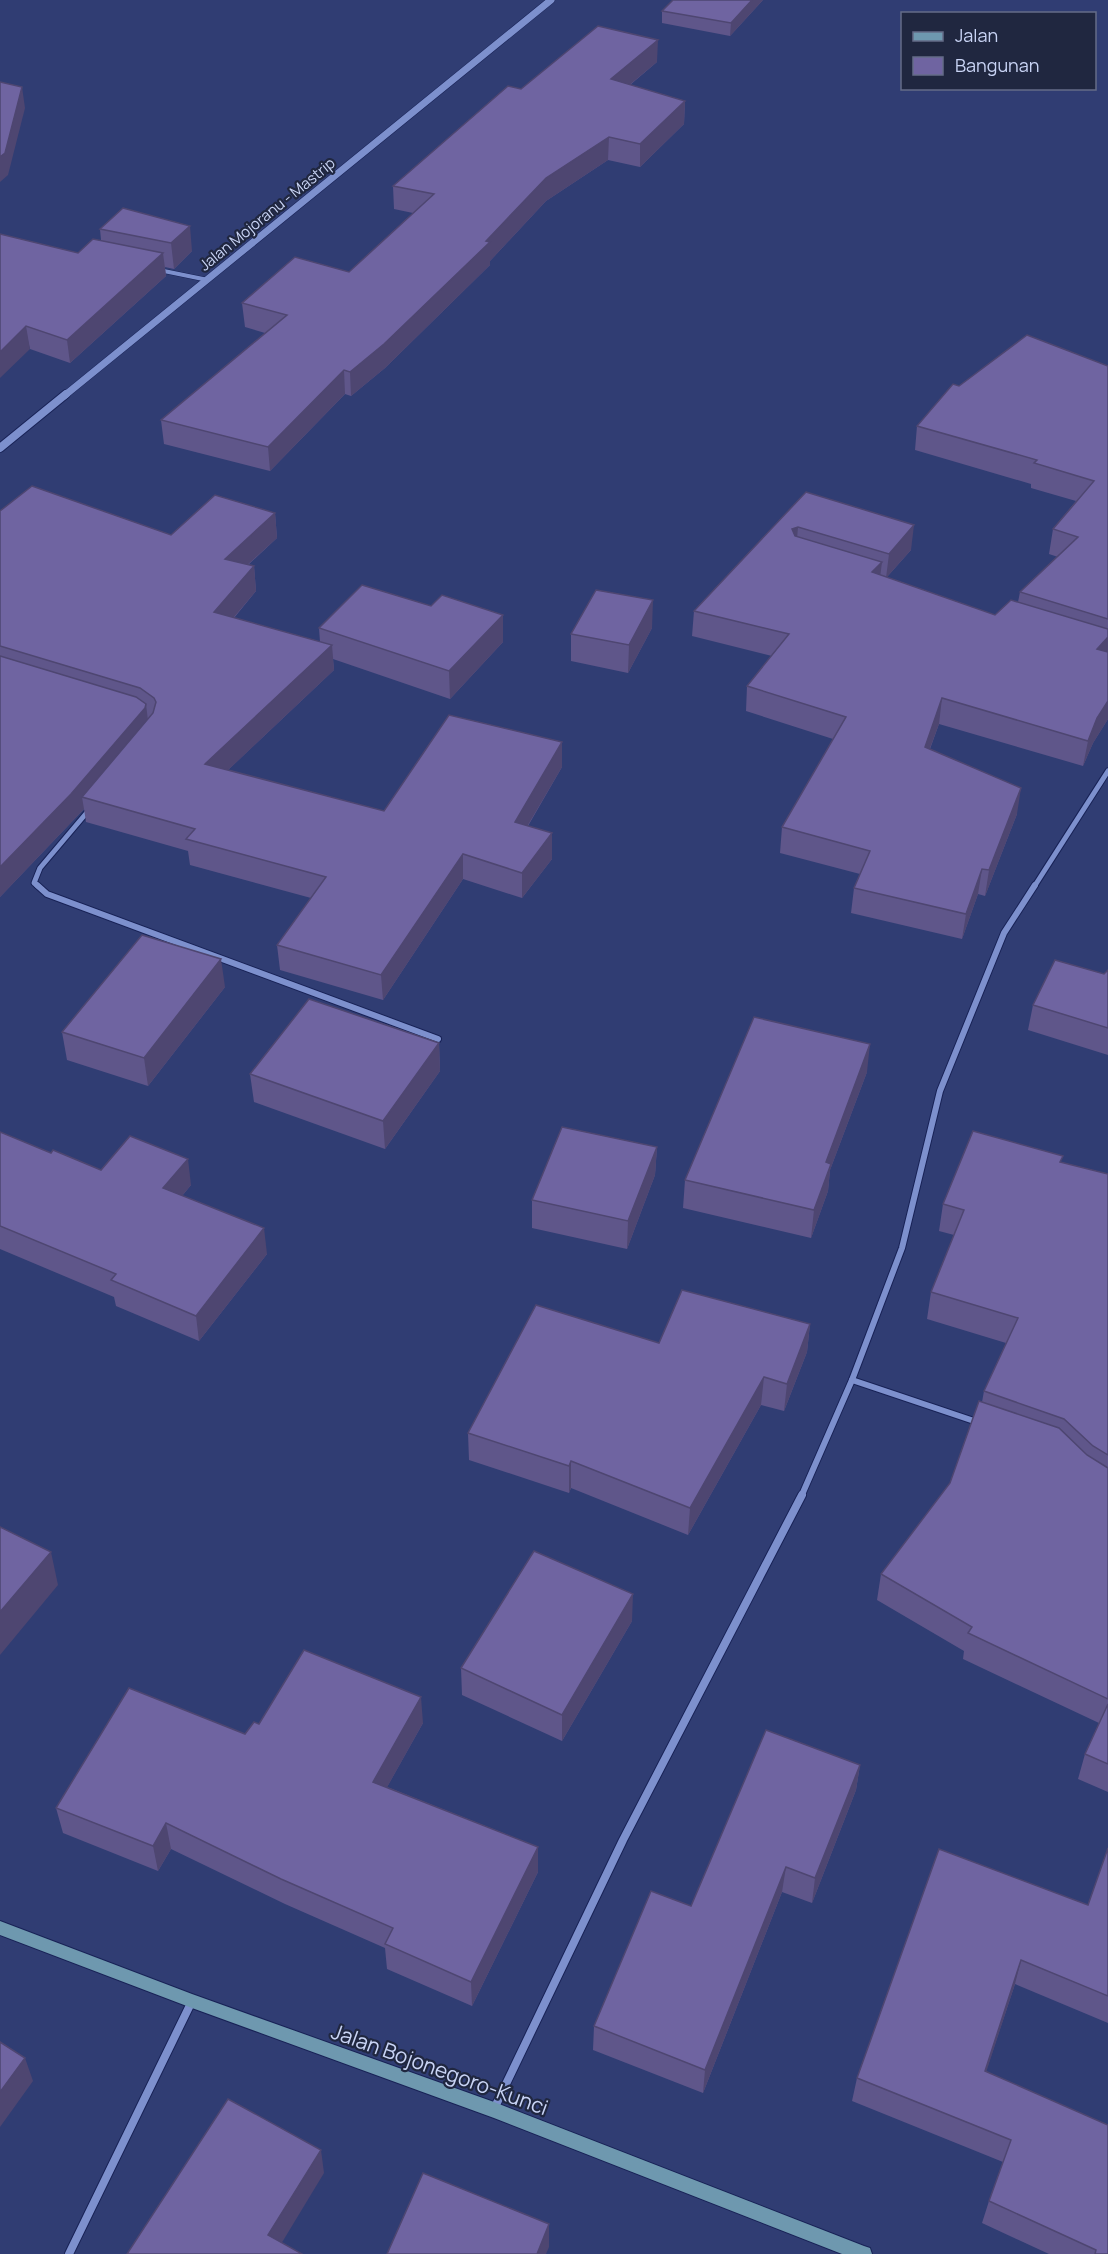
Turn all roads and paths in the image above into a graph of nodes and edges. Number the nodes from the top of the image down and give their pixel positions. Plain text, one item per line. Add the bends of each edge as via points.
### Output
1 (551, 0) edge
2 (150, 268) edge
3 (208, 280) junction
4 (0, 448) edge
5 (1108, 771) edge
6 (93, 806) edge
7 (438, 1039) dead end
8 (852, 1380) junction
9 (984, 1425) edge
10 (0, 1928) edge
11 (192, 2001) junction
12 (494, 2110) junction
13 (69, 2254) edge
14 (864, 2254) edge

1 - 3 street, Jalan Mojoranu - Mastrip
2 - 3 street
3 - 4 street, Jalan Mojoranu - Mastrip
5 - 8 street via 1004,933 979,991 940,1091 902,1248
6 - 7 street via 40,868 34,883 47,894
8 - 9 street
8 - 12 street via 804,1491 623,1840
10 - 11 main road, Jalan Bojonegoro-Kunci
11 - 12 main road, Jalan Bojonegoro-Kunci
11 - 13 street
12 - 14 main road, Jalan Bojonegoro-Kunci

